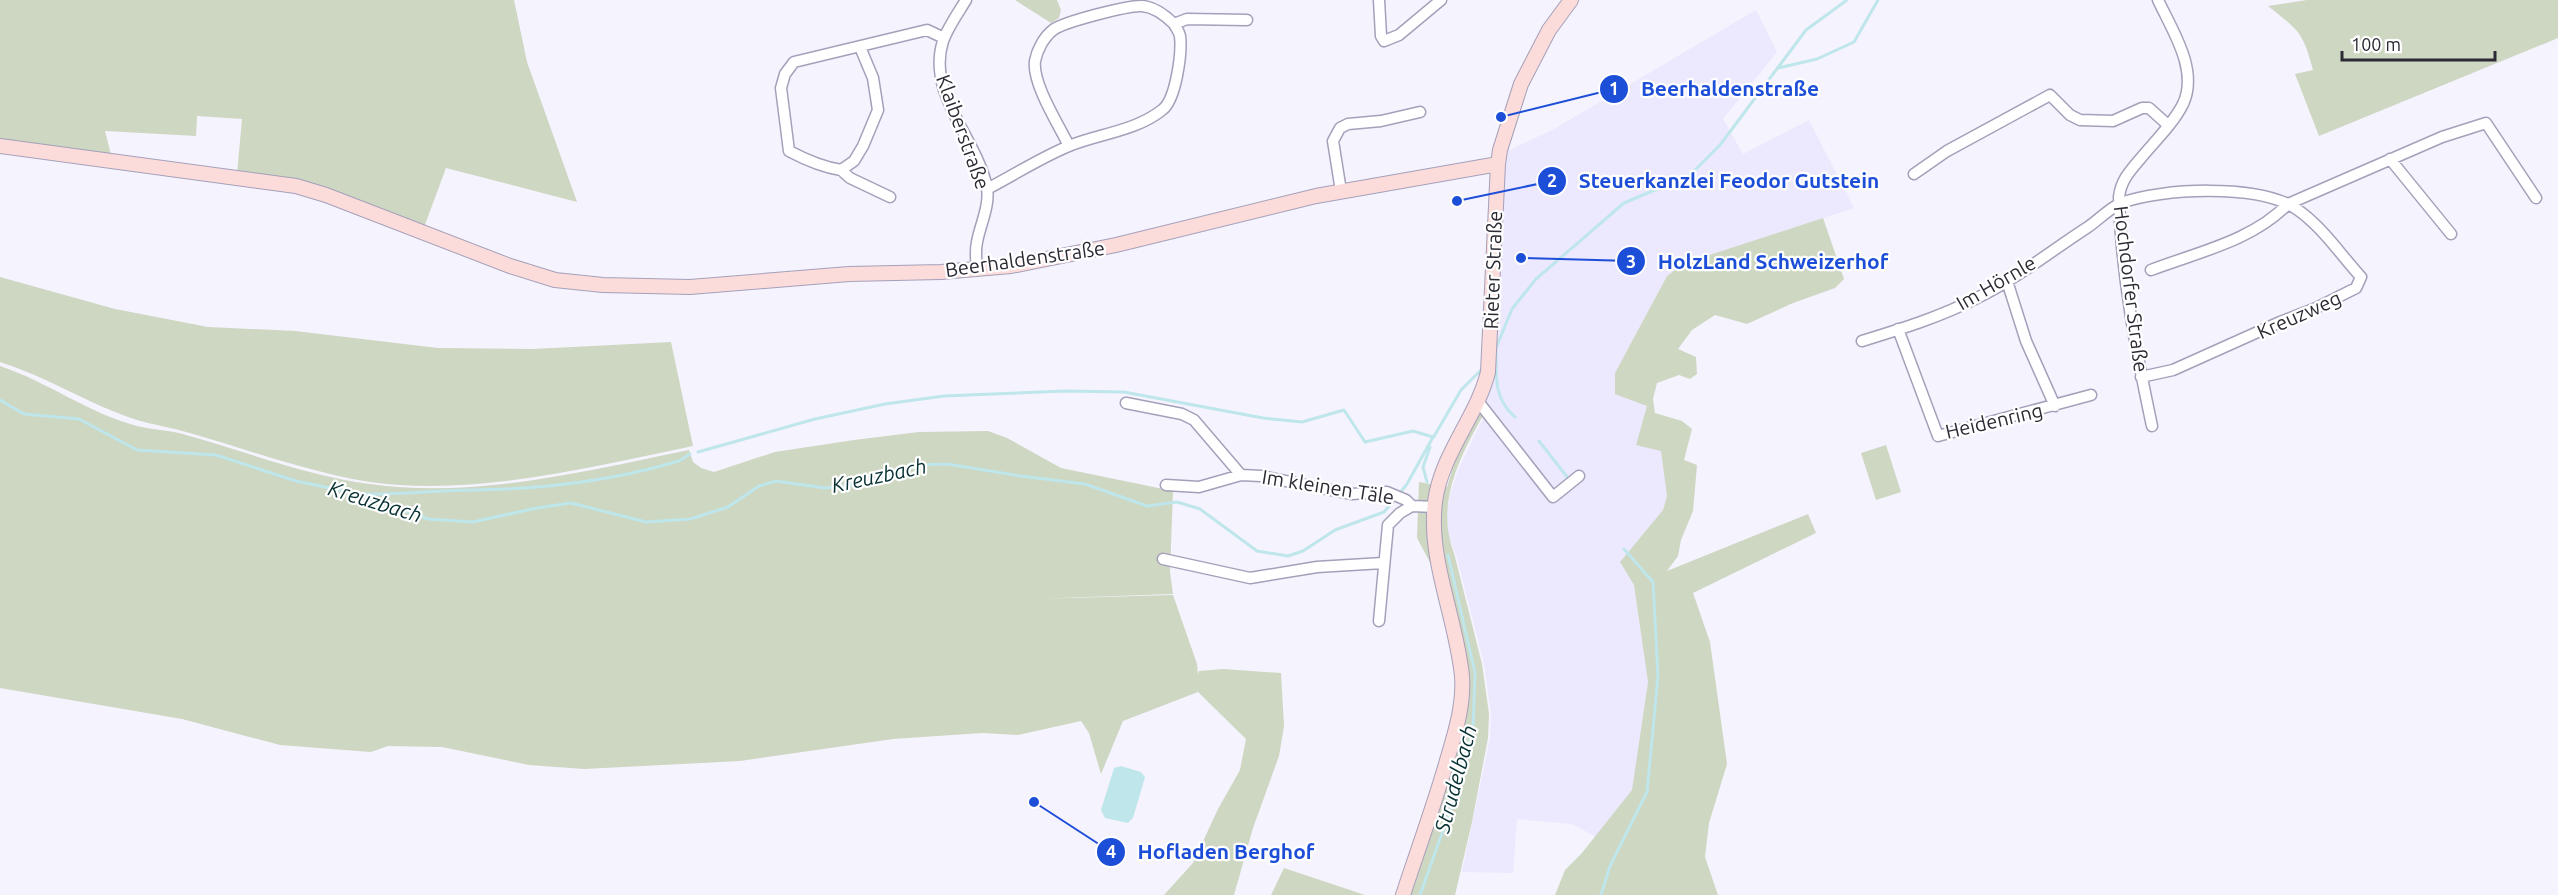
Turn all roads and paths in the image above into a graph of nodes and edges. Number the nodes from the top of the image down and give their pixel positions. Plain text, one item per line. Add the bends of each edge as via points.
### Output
1 (966, 0) edge
2 (1379, 0) edge
3 (1441, 0) edge
4 (1571, 0) edge
5 (2158, 0) edge
6 (1247, 20) dead end
7 (1174, 24) junction
8 (944, 38) junction
9 (860, 47) junction
10 (1420, 112) dead end
11 (2168, 125) junction
12 (0, 146) edge
13 (1069, 146) junction
14 (2390, 159) junction
15 (1497, 165) junction
16 (841, 170) junction
17 (1914, 174) dead end
18 (987, 189) junction
19 (1341, 191) junction
20 (890, 197) dead end
21 (2536, 198) dead end
22 (2119, 204) junction
23 (2288, 204) junction
24 (2451, 234) dead end
25 (977, 270) junction
26 (2151, 270) dead end
27 (2007, 281) junction
28 (1898, 329) junction
29 (1862, 341) dead end
30 (2141, 377) junction
31 (2091, 395) dead end
32 (1477, 400) junction
33 (1126, 403) dead end
34 (2055, 406) junction
35 (2151, 426) dead end
36 (1241, 475) junction
37 (1574, 481) dead end
38 (1166, 485) dead end
39 (1409, 503) junction
40 (1435, 507) junction
41 (1163, 559) dead end
42 (1383, 563) junction
43 (1379, 621) dead end
44 (1403, 895) edge

1 - 8 street, Klaiberstraße
2 - 3 street via 1384,41 1399,35
4 - 15 street, Rieter Straße via 1549,30 1521,84
5 - 11 street, Hochdorfer Straße via 2189,79 2182,105
6 - 7 street via 1187,19
7 - 13 street via 1180,43 1175,86 1164,110
7 - 13 street via 1143,6 1053,30 1038,50 1035,72
8 - 9 street via 927,30
8 - 18 street, Klaiberstraße via 939,74
9 - 16 street via 873,78 878,110 854,161
9 - 16 street via 794,63 784,74 781,88 789,151
10 - 19 street via 1340,128 1333,141
11 - 17 street via 2149,108 2113,121 2080,120 2050,95 1947,151
11 - 22 street, Hochdorfer Straße via 2126,175 2120,186
12 - 25 street, Beerhaldenstraße via 296,186 538,276 585,284 727,285 849,274
13 - 18 street
14 - 21 street via 2486,123
14 - 23 street
14 - 24 street
15 - 19 street, Beerhaldenstraße
15 - 32 street, Rieter Straße via 1490,353
16 - 20 street
18 - 25 street, Klaiberstraße via 977,242
19 - 25 street, Beerhaldenstraße via 1116,245
22 - 23 street, Kreuzweg via 2200,192 2239,192
22 - 27 street, Im Hörnle
22 - 30 street, Hochdorfer Straße
23 - 26 street via 2275,218 2243,237
23 - 30 street, Kreuzweg via 2315,224 2361,277 2356,288 2173,370
27 - 28 street, Im Hörnle via 1977,298
27 - 34 street, Heidenring via 2026,341
28 - 29 street, Im Hörnle
28 - 34 street, Heidenring via 1938,436
30 - 35 street, Hochdorfer Straße
31 - 34 street, Heidenring
32 - 37 street via 1553,497
32 - 40 street, Rieter Straße via 1446,464
33 - 36 street, Im kleinen Täle via 1194,420
36 - 38 street, Im kleinen Täle via 1199,487
36 - 39 street, Im kleinen Täle via 1351,494 1387,492
39 - 40 street
39 - 42 street via 1388,525
40 - 44 street, Rieter Straße via 1435,549 1455,632 1462,695 1446,763
41 - 42 street via 1250,578 1317,567
42 - 43 street

